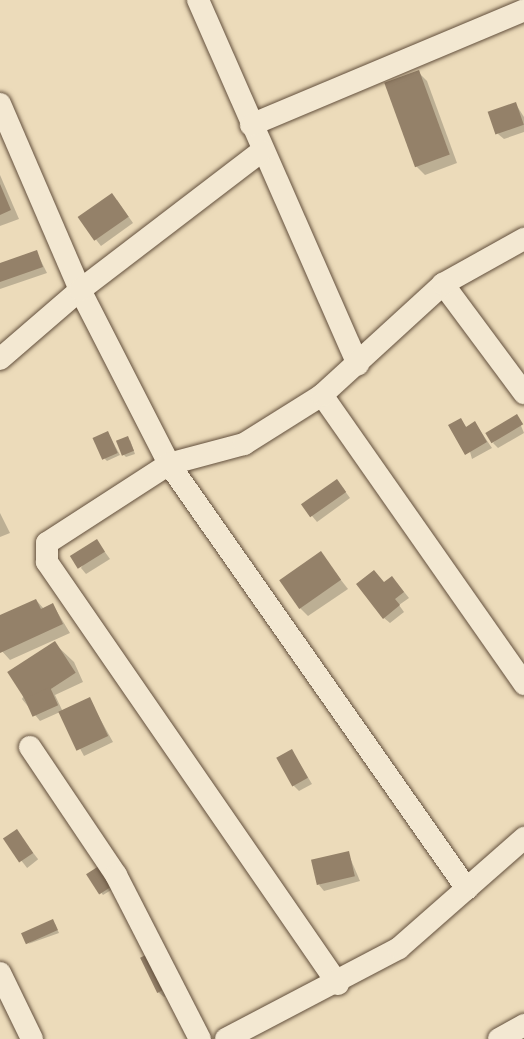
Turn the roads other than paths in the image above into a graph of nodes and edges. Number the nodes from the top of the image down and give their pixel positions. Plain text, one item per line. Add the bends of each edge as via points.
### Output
1 (198, 0) edge
2 (524, 10) edge
3 (0, 104) edge
4 (251, 125) junction
5 (262, 151) junction
6 (524, 239) edge
7 (444, 284) junction
8 (80, 290) junction
9 (0, 359) edge
10 (358, 364) junction
11 (524, 393) edge
12 (322, 395) junction
13 (169, 464) junction
14 (524, 684) edge
15 (30, 747) dead end
16 (524, 838) edge
17 (466, 889) junction
18 (0, 973) edge
19 (338, 984) junction
20 (524, 1025) edge
21 (32, 1039) edge
22 (200, 1039) edge
23 (226, 1039) edge
24 (499, 1039) edge

1 - 4 street
2 - 4 street
3 - 8 street
4 - 5 street
5 - 8 street
5 - 10 street
6 - 7 street
7 - 10 street
7 - 11 street
8 - 9 street
8 - 13 street
10 - 12 street
12 - 13 street via 244,444
12 - 14 street
13 - 17 street
13 - 19 street via 62,529 46,543 47,562
15 - 22 street via 116,875
16 - 17 street
17 - 19 street via 399,948
18 - 21 street
19 - 23 street
20 - 24 street

